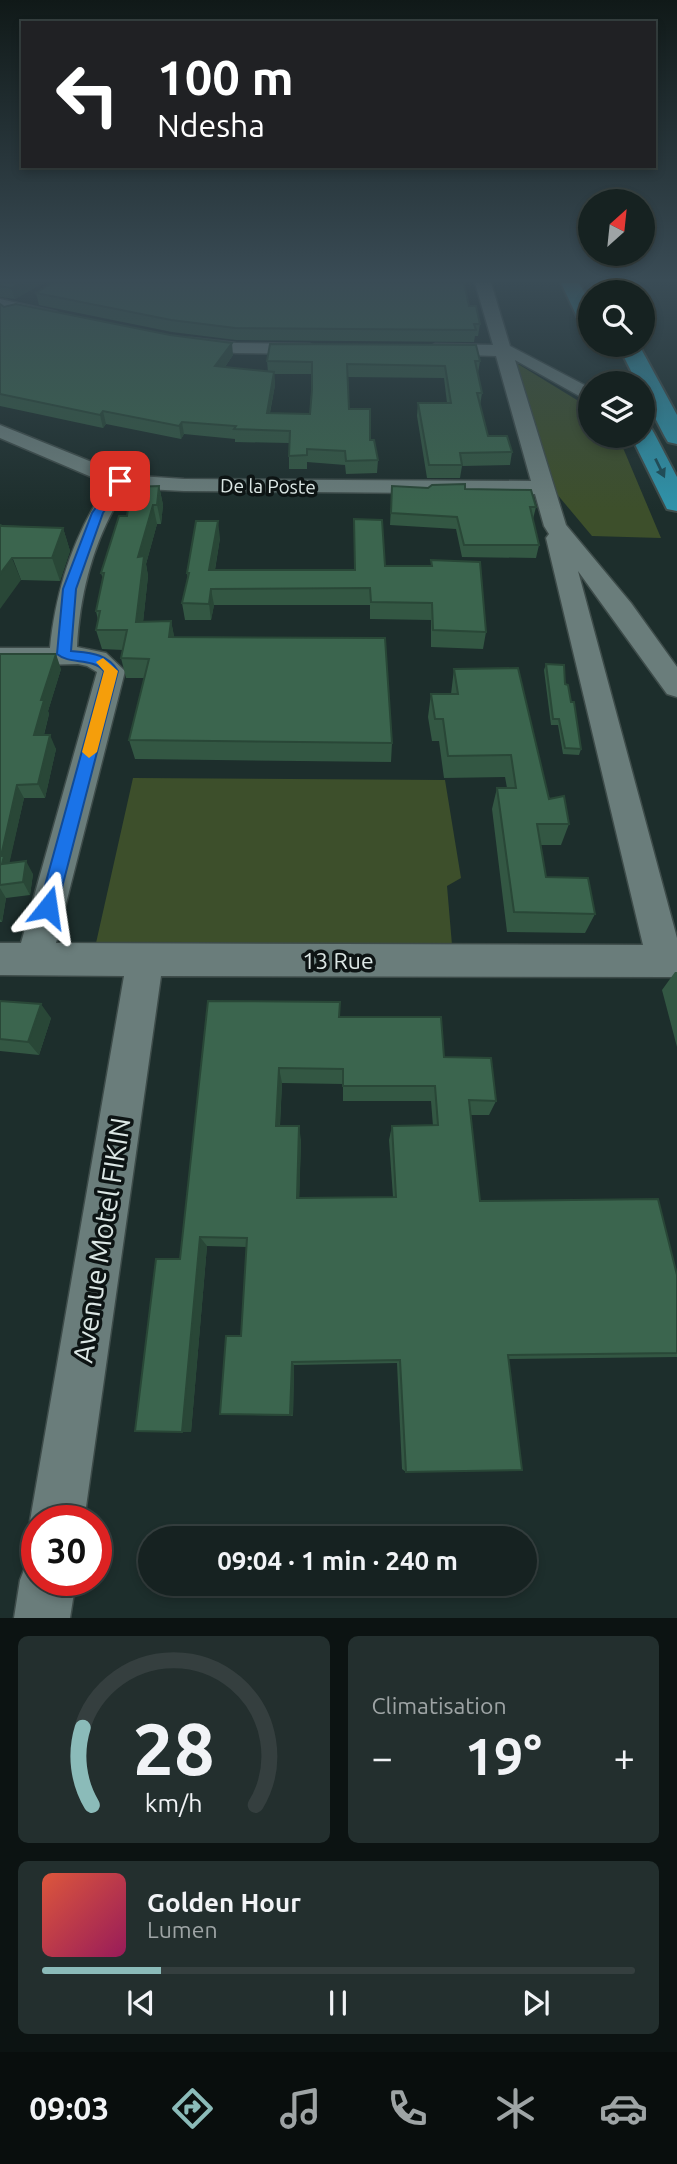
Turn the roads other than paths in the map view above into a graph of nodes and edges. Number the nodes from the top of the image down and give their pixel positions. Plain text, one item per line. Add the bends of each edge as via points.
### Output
1 (506, 359) edge
2 (525, 359) edge
3 (635, 359) edge
4 (578, 389) edge
5 (0, 431) edge
6 (677, 437) edge
7 (650, 448) edge
8 (120, 481) junction
9 (546, 488) junction
10 (677, 503) edge
11 (555, 526) junction
12 (64, 654) junction
13 (0, 657) edge
14 (677, 687) edge
15 (17, 959) edge
16 (145, 960) junction
17 (671, 961) edge
18 (60, 1505) edge
19 (45, 1596) edge
20 (42, 1618) edge

1 - 9 street
2 - 4 street
3 - 6 highway
5 - 8 street, De la Poste
7 -> 10 highway
8 - 9 street, De la Poste
8 - 12 street via 97,513 70,589
9 - 11 street
11 - 14 street
11 - 17 street
12 - 13 street
12 - 15 street via 95,659 111,671
15 - 16 street, 13 Rue
16 - 17 street, 13 Rue
16 - 18 street, Avenue Motel FIKIN
19 - 20 street

